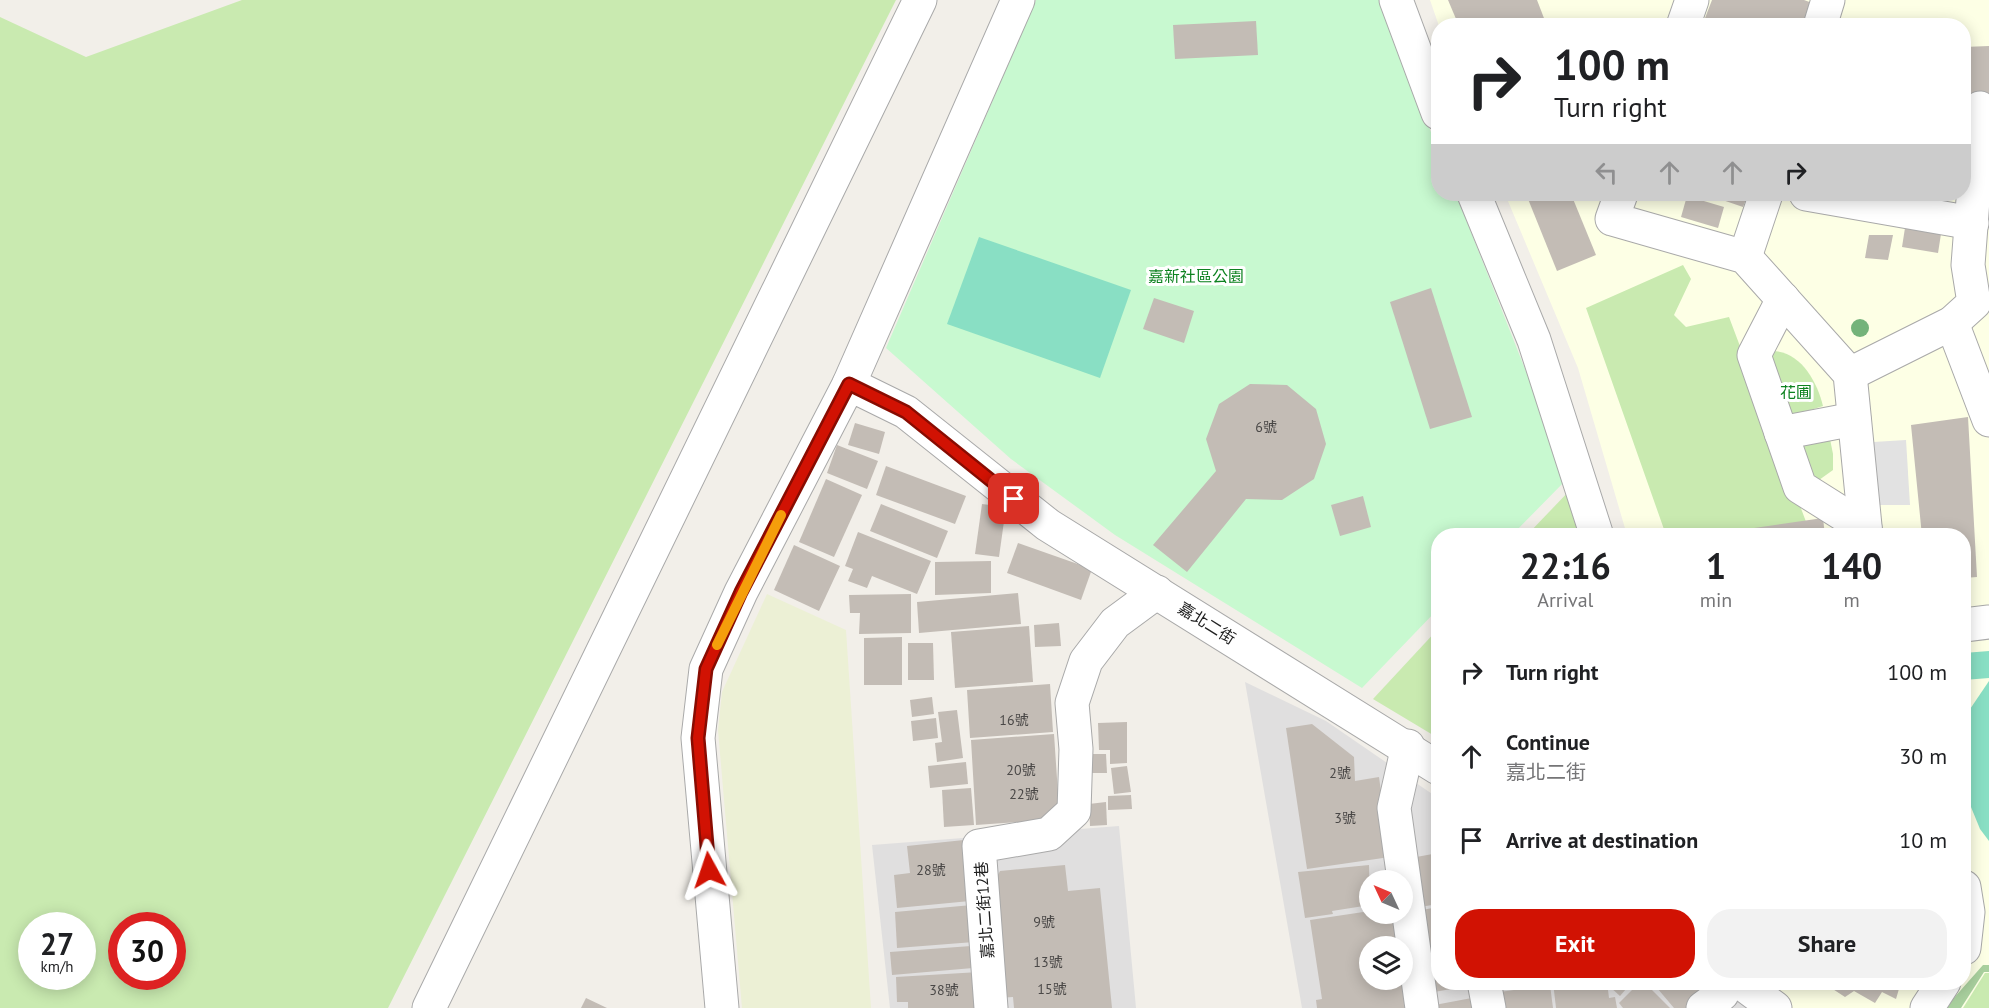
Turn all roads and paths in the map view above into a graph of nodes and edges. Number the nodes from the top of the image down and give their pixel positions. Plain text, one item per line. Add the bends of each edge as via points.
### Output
1 (920, 0) edge
2 (1018, 0) edge
3 (1396, 0) edge
4 (1692, 0) edge
5 (1828, 0) edge
6 (1686, 18) edge
7 (1822, 18) edge
8 (1431, 94) edge
9 (1980, 108) dead end
10 (1477, 201) edge
11 (1618, 201) edge
12 (1764, 201) edge
13 (1850, 201) edge
14 (1972, 223) junction
15 (1745, 257) junction
16 (1783, 299) junction
17 (1972, 311) edge
18 (1850, 374) junction
19 (849, 384) junction
20 (1854, 419) junction
21 (1989, 420) edge
22 (1781, 433) junction
23 (1594, 528) edge
24 (1860, 528) edge
25 (1866, 528) edge
26 (1156, 592) junction
27 (1989, 622) edge
28 (1971, 624) edge
29 (1408, 746) junction
30 (1431, 763) edge
31 (1989, 953) edge
32 (1971, 955) edge
33 (1486, 990) edge
34 (1722, 990) edge
35 (1751, 990) edge
36 (1939, 990) edge
37 (429, 1008) edge
38 (722, 1008) edge
39 (992, 1008) edge
40 (1422, 1008) edge
41 (1489, 1008) edge
42 (1703, 1008) edge
43 (1775, 1008) edge
44 (1927, 1008) edge

1 - 37 street
2 - 19 street
3 - 8 street
4 - 6 street
5 - 7 street
9 - 14 street
10 - 23 street via 1534,340
11 - 15 street via 1612,219
12 - 15 street
13 - 14 street
14 - 17 street via 1968,265
15 - 16 street
16 - 18 street
16 - 22 street via 1754,355
17 - 18 street
17 - 21 street
18 - 20 street
19 - 26 street, 嘉北二街 via 906,412 1048,525
19 - 38 street via 741,592 706,669 698,738
20 - 22 street
20 - 25 street
22 - 24 street via 1800,487
26 - 29 street, 嘉北二街
26 - 39 street, 嘉北二街12巷 via 1115,623 1086,661 1072,703 1076,749 1074,811 1049,834 979,846
27 - 28 street
29 - 30 street, 嘉北二街
29 - 40 street via 1394,808
31 - 32 street
33 - 41 street
34 - 42 street
35 - 43 street
36 - 44 street

